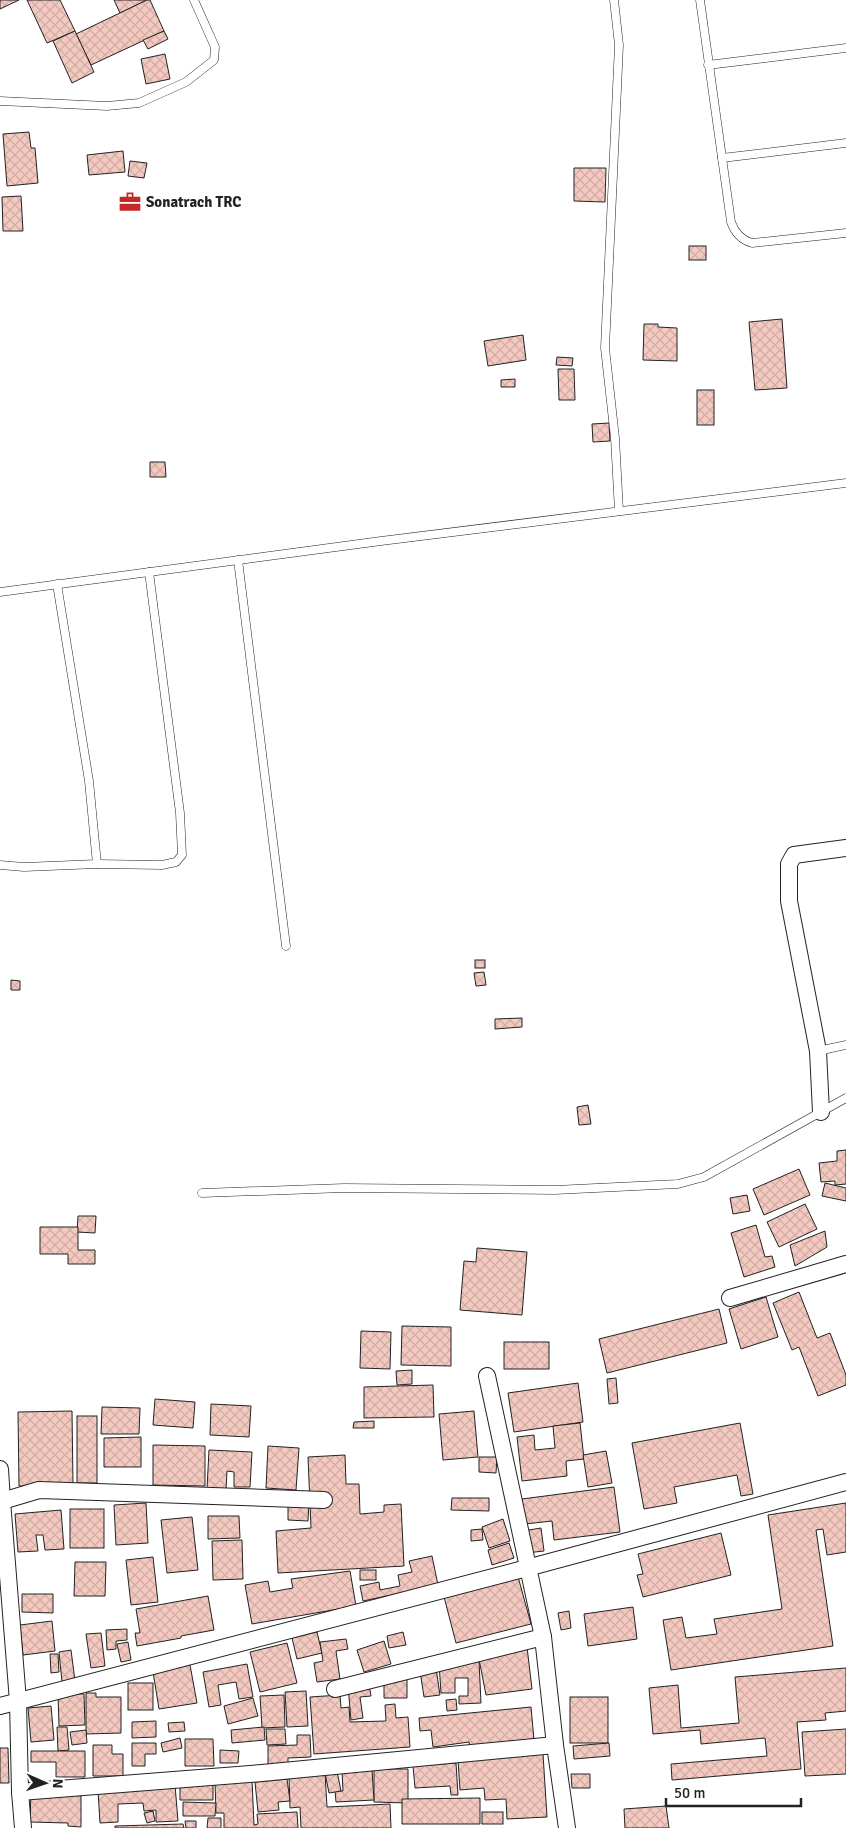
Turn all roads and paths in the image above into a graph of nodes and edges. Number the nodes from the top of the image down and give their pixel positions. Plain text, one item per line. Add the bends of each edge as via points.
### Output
1 (194, 0) edge
2 (614, 0) edge
3 (700, 0) edge
4 (846, 48) edge
5 (708, 66) junction
6 (0, 101) edge
7 (846, 143) edge
8 (722, 158) junction
9 (846, 233) edge
10 (846, 483) edge
11 (619, 511) junction
12 (238, 560) junction
13 (149, 572) junction
14 (57, 584) junction
15 (0, 592) edge
16 (846, 848) edge
17 (97, 864) junction
18 (0, 866) edge
19 (286, 946) dead end
20 (846, 1045) edge
21 (818, 1051) junction
22 (846, 1098) edge
23 (821, 1112) junction
24 (202, 1193) dead end
25 (846, 1264) edge
26 (730, 1298) dead end
27 (487, 1376) dead end
28 (0, 1470) edge
29 (846, 1482) edge
30 (324, 1500) dead end
31 (1, 1501) edge
32 (527, 1568) junction
33 (543, 1637) junction
34 (335, 1689) dead end
35 (18, 1701) junction
36 (0, 1706) edge
37 (555, 1745) junction
38 (20, 1792) junction
39 (23, 1828) edge
40 (559, 1828) edge
41 (567, 1828) edge

1 - 6 lane via 215,46 214,60 186,82 139,104 107,106
2 - 11 lane via 619,45 605,348
3 - 5 lane
4 - 5 lane
5 - 8 lane
7 - 8 lane
8 - 9 lane via 731,222 741,238 759,243
10 - 11 lane
11 - 12 lane
12 - 13 lane
12 - 19 lane
13 - 14 lane
13 - 17 lane via 180,813 182,855 176,862 162,865
14 - 15 lane
14 - 17 lane via 88,781
16 - 21 street via 794,855 789,864 789,902
17 - 18 lane
20 - 21 lane
21 - 23 street
22 - 23 lane
23 - 24 lane via 704,1177 678,1184 555,1190 344,1188
25 - 26 street
27 - 32 street
28 - 31 street
29 - 32 street
30 - 31 street via 39,1490
31 - 35 street
32 - 33 street
32 - 35 street
33 - 34 street
33 - 37 street
35 - 36 street
35 - 38 street
37 - 38 street
37 - 41 street
38 - 39 street
40 - 41 street

